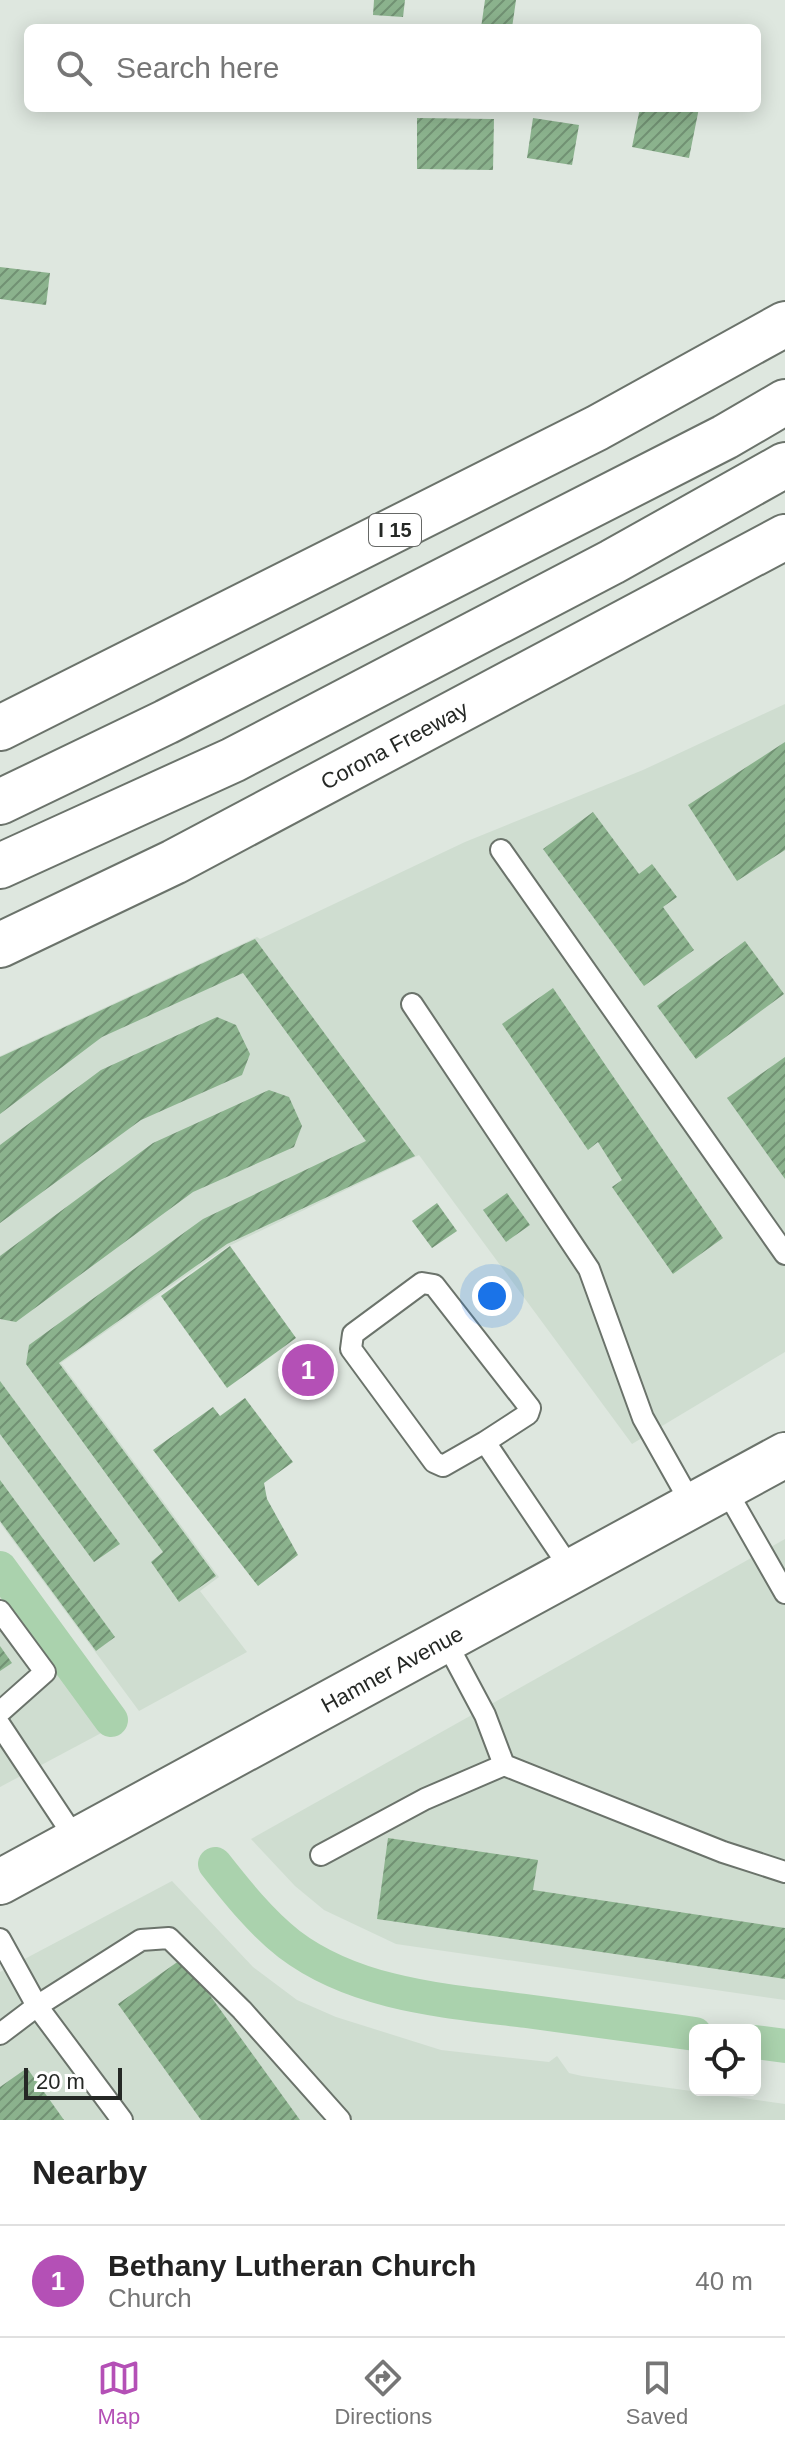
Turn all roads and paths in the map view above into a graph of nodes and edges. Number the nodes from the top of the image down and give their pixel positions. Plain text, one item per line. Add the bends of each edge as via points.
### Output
1 (785, 324) edge
2 (785, 402) edge
3 (785, 465) edge
4 (785, 537) edge
5 (0, 728) edge
6 (0, 802) edge
7 (501, 850) dead end
8 (0, 866) edge
9 (0, 945) edge
10 (412, 1004) dead end
11 (785, 1254) edge
12 (485, 1442) junction
13 (785, 1455) edge
14 (709, 1497) junction
15 (572, 1571) junction
16 (785, 1593) edge
17 (0, 1611) edge
18 (445, 1640) junction
19 (0, 1712) edge
20 (0, 1725) edge
21 (504, 1765) junction
22 (77, 1841) junction
23 (321, 1855) dead end
24 (785, 1872) edge
25 (0, 1882) edge
26 (0, 1939) edge
27 (37, 2006) junction
28 (0, 2034) edge
29 (122, 2120) edge
30 (340, 2120) edge

1 - 5 main road, I 15 via 597,428
2 - 6 main road via 166,722
3 - 8 main road via 612,562 233,760
4 - 9 main road, Corona Freeway via 174,862
7 - 11 lane
10 - 14 lane via 589,1269 643,1418
12 - 12 lane via 530,1408 434,1285 422,1283 353,1334 351,1349 434,1462 443,1466
12 - 15 lane
13 - 14 main road, Hamner Avenue
14 - 15 main road, Hamner Avenue
14 - 16 lane
15 - 18 main road, Hamner Avenue
17 - 19 lane via 45,1672
18 - 21 lane via 485,1715
18 - 22 main road, Hamner Avenue
20 - 22 lane
21 - 23 lane via 425,1799
21 - 24 lane
22 - 25 main road, Hamner Avenue
26 - 27 lane
27 - 28 lane
27 - 29 lane
27 - 30 lane via 141,1940 169,1938

